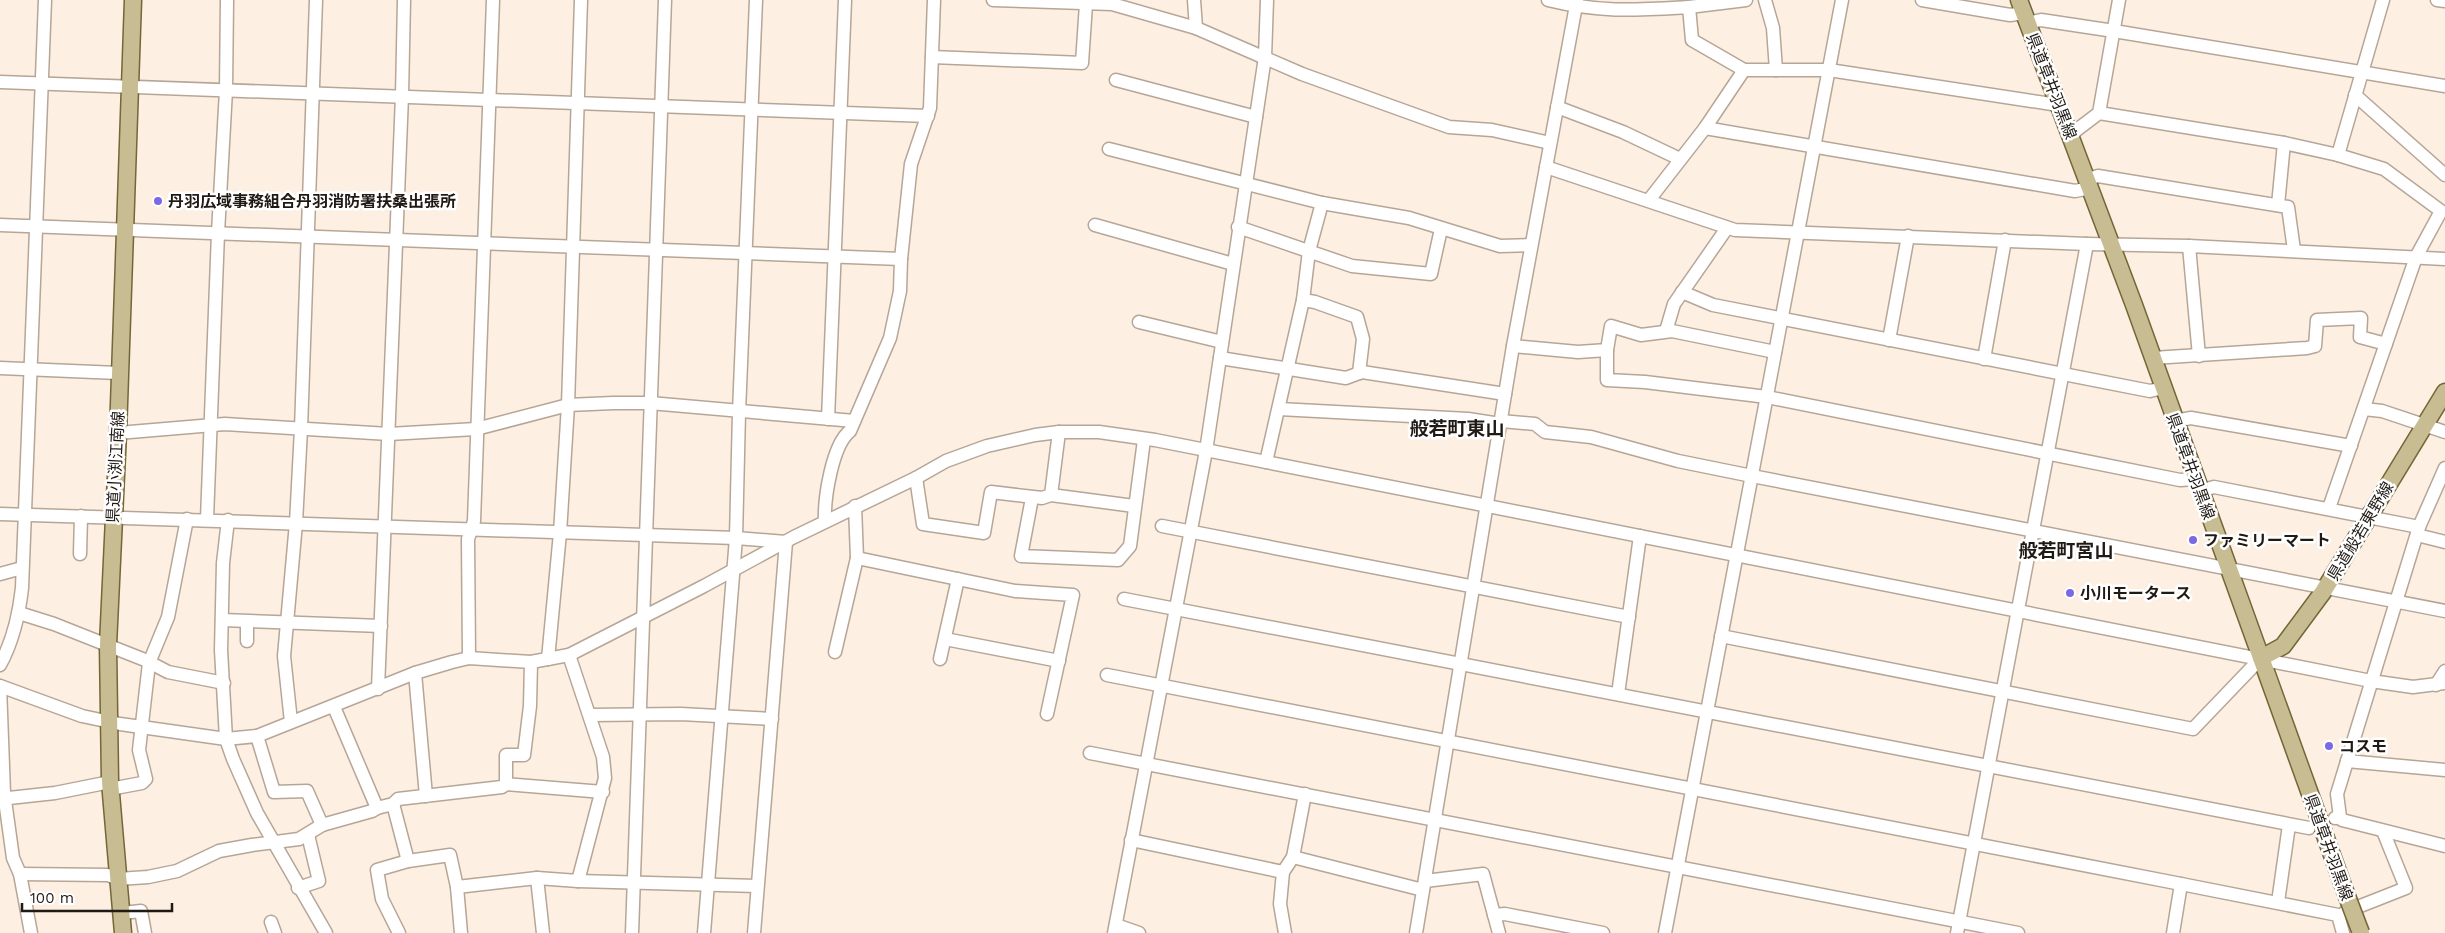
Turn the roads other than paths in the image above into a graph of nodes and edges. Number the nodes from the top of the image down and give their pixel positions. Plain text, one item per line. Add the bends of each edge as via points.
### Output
1 (45, 0) edge
2 (132, 0) edge
3 (227, 0) edge
4 (316, 0) edge
5 (404, 0) edge
6 (493, 0) edge
7 (581, 0) edge
8 (665, 0) edge
9 (756, 0) edge
10 (845, 0) edge
11 (934, 0) edge
12 (992, 0) edge
13 (1194, 0) edge
14 (1267, 0) edge
15 (1548, 0) edge
16 (1746, 0) edge
17 (1765, 0) edge
18 (1842, 0) edge
19 (1922, 0) edge
20 (2119, 0) edge
21 (2383, 0) edge
22 (2437, 0) edge
23 (2445, 1) edge
24 (1576, 3) edge
25 (1086, 4) junction
26 (1688, 7) junction
27 (2023, 12) edge
28 (1196, 28) junction
29 (2114, 31) junction
30 (932, 56) junction
31 (1265, 56) junction
32 (1744, 70) junction
33 (1776, 70) junction
34 (1829, 70) junction
35 (2362, 73) junction
36 (1116, 80) dead end
37 (0, 82) edge
38 (42, 84) junction
39 (2445, 86) edge
40 (129, 87) junction
41 (226, 90) junction
42 (312, 94) junction
43 (2355, 94) junction
44 (402, 96) junction
45 (489, 101) junction
46 (578, 102) junction
47 (2058, 105) junction
48 (661, 106) junction
49 (1557, 107) junction
50 (751, 108) junction
51 (841, 112) junction
52 (2099, 113) junction
53 (928, 116) junction
54 (1256, 117) junction
55 (1705, 128) junction
56 (2070, 135) junction
57 (1550, 143) junction
58 (2284, 143) junction
59 (1814, 146) junction
60 (1109, 149) dead end
61 (2338, 155) junction
62 (1680, 159) junction
63 (1546, 167) junction
64 (2445, 175) edge
65 (1245, 182) junction
66 (2089, 183) junction
67 (1649, 200) junction
68 (1322, 203) junction
69 (2278, 205) junction
70 (2443, 207) edge
71 (0, 225) edge
72 (1095, 225) dead end
73 (36, 226) junction
74 (1238, 227) junction
75 (124, 228) junction
76 (1441, 228) junction
77 (1727, 228) junction
78 (218, 233) junction
79 (1798, 233) junction
80 (307, 236) junction
81 (1908, 236) junction
82 (395, 240) junction
83 (2005, 240) junction
84 (484, 243) junction
85 (2110, 243) junction
86 (2087, 244) junction
87 (1531, 245) junction
88 (574, 246) junction
89 (2188, 246) junction
90 (656, 250) junction
91 (2294, 250) junction
92 (1309, 251) junction
93 (746, 252) junction
94 (835, 256) junction
95 (2416, 257) junction
96 (901, 259) junction
97 (2445, 259) edge
98 (1233, 264) junction
99 (1682, 292) junction
100 (1303, 300) junction
101 (1782, 318) junction
102 (1139, 322) dead end
103 (1666, 331) junction
104 (1889, 340) junction
105 (1222, 342) junction
106 (2386, 344) junction
107 (1513, 346) junction
108 (1607, 350) junction
109 (1775, 352) junction
110 (2199, 356) junction
111 (1220, 358) junction
112 (2153, 358) junction
113 (1984, 359) junction
114 (1288, 367) junction
115 (0, 368) edge
116 (29, 369) junction
117 (118, 373) junction
118 (1359, 373) junction
119 (2062, 374) junction
120 (2163, 388) junction
121 (2445, 392) edge
122 (1505, 394) junction
123 (1767, 397) junction
124 (650, 403) junction
125 (568, 406) junction
126 (1279, 409) junction
127 (2364, 409) junction
128 (739, 412) junction
129 (828, 419) junction
130 (854, 421) junction
131 (2174, 421) junction
132 (1500, 423) junction
133 (211, 424) junction
134 (2424, 426) junction
135 (301, 429) junction
136 (476, 429) junction
137 (1059, 432) junction
138 (2445, 432) edge
139 (118, 433) junction
140 (389, 434) junction
141 (1144, 440) junction
142 (2351, 446) junction
143 (1206, 452) junction
144 (2047, 454) junction
145 (1266, 462) junction
146 (2445, 468) edge
147 (1752, 476) junction
148 (916, 478) junction
149 (2198, 485) junction
150 (1052, 496) junction
151 (1032, 498) junction
152 (855, 506) junction
153 (1134, 506) junction
154 (1486, 506) junction
155 (2328, 508) junction
156 (0, 514) edge
157 (24, 515) junction
158 (81, 516) junction
159 (112, 517) junction
160 (2368, 517) junction
161 (187, 519) junction
162 (206, 519) junction
163 (228, 520) junction
164 (825, 521) junction
165 (296, 522) junction
166 (1162, 526) dead end
167 (385, 527) junction
168 (470, 530) junction
169 (2418, 531) junction
170 (1190, 532) junction
171 (2034, 532) junction
172 (560, 533) junction
173 (644, 535) junction
174 (1640, 536) junction
175 (736, 538) junction
176 (786, 542) junction
177 (2445, 542) edge
178 (80, 554) dead end
179 (1738, 555) junction
180 (857, 558) junction
181 (22, 568) junction
182 (734, 570) junction
183 (2229, 570) junction
184 (0, 574) edge
185 (958, 579) junction
186 (1473, 587) junction
187 (2325, 588) junction
188 (1124, 598) dead end
189 (2396, 601) junction
190 (1177, 610) junction
191 (2019, 610) junction
192 (2445, 611) edge
193 (19, 613) junction
194 (1628, 617) junction
195 (642, 618) junction
196 (222, 620) junction
197 (247, 622) junction
198 (289, 624) junction
199 (381, 626) junction
200 (1722, 636) junction
201 (944, 638) junction
202 (247, 641) dead end
203 (108, 645) junction
204 (835, 652) dead end
205 (569, 655) junction
206 (469, 658) junction
207 (2261, 658) junction
208 (548, 659) junction
209 (940, 659) dead end
210 (1059, 661) junction
211 (531, 662) junction
212 (149, 663) junction
213 (1460, 664) junction
214 (0, 665) edge
215 (2445, 671) edge
216 (415, 673) junction
217 (1107, 674) dead end
218 (2371, 681) junction
219 (224, 683) junction
220 (2441, 684) edge
221 (0, 686) edge
222 (1161, 686) junction
223 (378, 689) junction
224 (2004, 690) junction
225 (1618, 694) junction
226 (334, 706) junction
227 (1707, 710) junction
228 (639, 714) junction
229 (1047, 714) dead end
230 (590, 715) junction
231 (723, 716) junction
232 (772, 719) junction
233 (108, 722) junction
234 (291, 722) junction
235 (140, 727) junction
236 (257, 736) junction
237 (226, 739) junction
238 (1448, 742) junction
239 (1090, 753) dead end
240 (2347, 761) junction
241 (1147, 763) junction
242 (1988, 766) junction
243 (2445, 770) edge
244 (506, 784) junction
245 (110, 785) junction
246 (1692, 789) junction
247 (2, 792) edge
248 (603, 792) junction
249 (1305, 794) junction
250 (426, 796) junction
251 (393, 804) junction
252 (377, 808) junction
253 (1435, 819) junction
254 (322, 825) junction
255 (2289, 825) junction
256 (2309, 828) dead end
257 (2383, 831) junction
258 (308, 835) junction
259 (1131, 840) junction
260 (273, 841) junction
261 (1974, 844) junction
262 (2445, 846) edge
263 (1293, 857) junction
264 (14, 858) junction
265 (0, 861) edge
266 (408, 861) junction
267 (1678, 866) junction
268 (1283, 872) junction
269 (20, 874) junction
270 (537, 878) junction
271 (118, 879) junction
272 (578, 881) junction
273 (634, 882) junction
274 (708, 883) junction
275 (2181, 884) junction
276 (757, 886) junction
277 (1424, 886) junction
278 (457, 887) junction
279 (298, 888) junction
280 (2278, 902) junction
281 (122, 913) junction
282 (1494, 915) junction
283 (2338, 915) junction
284 (1958, 927) edge
285 (1115, 929) edge
286 (31, 933) edge
287 (124, 933) edge
288 (145, 933) edge
289 (326, 933) edge
290 (399, 933) edge
291 (462, 933) edge
292 (543, 933) edge
293 (632, 933) edge
294 (704, 933) edge
295 (754, 933) edge
296 (1139, 933) edge
297 (1285, 933) edge
298 (1416, 933) edge
299 (1499, 933) edge
300 (1603, 933) edge
301 (1665, 933) edge
302 (2018, 933) edge
303 (2173, 933) edge
304 (2343, 933) edge
305 (2361, 933) edge

1 - 38 street
2 - 40 main road, 県道小渕江南線
3 - 41 street
4 - 42 street
5 - 44 street
6 - 45 street
7 - 46 street
8 - 48 street
9 - 50 street
10 - 51 street
11 - 30 street
12 - 25 street
13 - 28 street
14 - 31 street
15 - 24 street
16 - 26 street
17 - 33 street via 1772,28
18 - 34 street
19 - 27 street via 2010,15
20 - 29 street
21 - 35 street
22 - 23 street
24 - 26 street via 1618,11
24 - 49 street
25 - 28 street via 1112,4
25 - 30 street via 1082,63
26 - 32 street via 1692,40
27 - 29 street via 2041,20
27 - 47 main road, 県道草井羽黒線
28 - 31 street
29 - 35 street
29 - 52 street
30 - 53 street
31 - 54 street
31 - 57 street via 1302,74 1449,127 1492,130
32 - 33 street
32 - 55 street
33 - 34 street
34 - 47 street
34 - 59 street
35 - 39 street
35 - 43 street
36 - 54 street
37 - 38 street
38 - 40 street
38 - 73 street
40 - 41 street
40 - 75 main road, 県道小渕江南線
41 - 42 street
41 - 78 street
42 - 44 street
42 - 80 street
43 - 61 street
43 - 64 street
44 - 45 street
44 - 82 street
45 - 46 street
45 - 84 street
46 - 48 street
46 - 88 street
47 - 56 main road, 県道草井羽黒線
48 - 50 street
48 - 90 street
49 - 57 street
49 - 62 street via 1623,132
50 - 51 street
50 - 93 street
51 - 53 street
51 - 94 street
52 - 56 street
52 - 58 street
53 - 96 street via 911,164
54 - 65 street
55 - 59 street
55 - 62 street
56 - 66 main road, 県道草井羽黒線
57 - 63 street
58 - 61 street
58 - 69 street
59 - 66 street via 2075,191
59 - 79 street
60 - 65 street
61 - 70 street via 2384,169
62 - 67 street
63 - 67 street
63 - 87 street
65 - 68 street
65 - 74 street
66 - 69 street via 2098,176
66 - 85 main road, 県道草井羽黒線
67 - 77 street
68 - 76 street via 1400,216
68 - 92 street
69 - 91 street via 2288,207
70 - 95 street
71 - 73 street
72 - 98 street
73 - 75 street
73 - 116 street
74 - 92 street
74 - 98 street
75 - 78 street
75 - 117 main road, 県道小渕江南線
76 - 87 street via 1500,246
76 - 92 street via 1431,274 1352,266
77 - 79 street
77 - 99 street
78 - 80 street
78 - 133 street
79 - 81 street
79 - 101 street
80 - 82 street
80 - 135 street
81 - 83 street
81 - 104 street
82 - 84 street
82 - 140 street
83 - 86 street
83 - 113 street
84 - 88 street
84 - 136 street
85 - 86 street
85 - 89 street
85 - 112 main road, 県道草井羽黒線
86 - 119 street
87 - 107 street
88 - 90 street
88 - 125 street
89 - 91 street
89 - 110 street
90 - 93 street
90 - 124 street
91 - 95 street
92 - 100 street
93 - 94 street
93 - 128 street
94 - 96 street
94 - 129 street
95 - 97 street
95 - 106 street
96 - 130 street via 900,291 890,338
98 - 105 street
99 - 101 street via 1713,305
99 - 103 street via 1674,304
100 - 114 street
100 - 118 street via 1357,317 1362,338
101 - 104 street
101 - 109 street
102 - 105 street
103 - 108 street via 1641,335 1611,326
103 - 109 street
104 - 113 street
105 - 111 street
106 - 110 street via 2360,337 2361,318 2317,320 2315,346
106 - 127 street
107 - 108 street via 1578,352
107 - 122 street
108 - 123 street via 1607,380
109 - 123 street
110 - 112 street
111 - 114 street
111 - 143 street
112 - 120 main road, 県道草井羽黒線
113 - 119 street
114 - 118 street via 1346,378
114 - 126 street
115 - 116 street
116 - 117 street
116 - 157 street
117 - 139 main road, 県道小渕江南線
118 - 122 street
119 - 120 street via 2150,391
119 - 144 street
120 - 131 main road, 県道草井羽黒線
121 - 134 main road, 県道般若東野線
122 - 132 street
123 - 144 street
123 - 147 street
124 - 125 street
124 - 128 street
124 - 173 street
125 - 136 street
125 - 172 street
126 - 132 street
126 - 145 street
127 - 134 street via 2382,411
127 - 142 street
128 - 129 street
128 - 175 street
129 - 130 street
130 - 164 street via 827,484
131 - 142 street via 2192,418
131 - 149 main road, 県道草井羽黒線
132 - 147 street via 1535,424 1545,432 1591,437 1678,461
132 - 154 street
133 - 135 street
133 - 139 street
133 - 162 street
134 - 138 street
134 - 160 main road, 県道般若東野線
135 - 140 street
135 - 165 street
136 - 140 street
136 - 168 street via 474,521
137 - 141 street via 1108,433
137 - 148 street via 986,446 946,461
137 - 150 street
139 - 159 main road, 県道小渕江南線
140 - 167 street
141 - 143 street
141 - 153 street
142 - 155 street
143 - 145 street
143 - 170 street
144 - 149 street
144 - 171 street
145 - 154 street
146 - 169 street
147 - 171 street
147 - 179 street
148 - 151 street via 923,524 984,533 991,492
148 - 152 street
149 - 155 street
149 - 183 main road, 県道草井羽黒線
150 - 151 street
150 - 153 street
151 - 153 street via 1021,556 1118,560 1130,546
152 - 164 street
152 - 180 street
154 - 174 street
154 - 186 street
155 - 160 street
156 - 157 street
157 - 158 street
157 - 181 street
158 - 159 street
158 - 178 street
159 - 161 street
159 - 203 main road, 県道小渕江南線
160 - 169 street
160 - 187 main road, 県道般若東野線
161 - 162 street
161 - 212 street via 168,617
162 - 163 street
163 - 165 street
163 - 196 street
164 - 176 street
165 - 167 street
165 - 198 street
166 - 170 street
167 - 168 street
167 - 199 street
168 - 172 street
168 - 206 street
169 - 177 street
169 - 189 street
170 - 186 street
170 - 190 street
171 - 183 street
171 - 191 street
172 - 173 street
172 - 208 street
173 - 175 street
173 - 195 street
174 - 179 street
174 - 194 street
175 - 176 street
175 - 182 street
176 - 182 street
176 - 232 street
179 - 191 street
179 - 200 street
180 - 185 street
180 - 204 street
181 - 184 street
181 - 193 street
182 - 195 street
182 - 231 street
183 - 187 street
183 - 207 main road, 県道草井羽黒線
185 - 201 street
185 - 210 street via 1016,591 1073,595
186 - 194 street
186 - 213 street
187 - 189 street
187 - 207 main road, 県道般若東野線 via 2283,646
188 - 190 street
189 - 192 street
189 - 218 street
190 - 213 street
190 - 222 street
191 - 207 street
191 - 224 street
193 - 203 street
193 - 214 street
194 - 225 street
195 - 205 street
195 - 228 street
196 - 197 street
196 - 219 street
197 - 198 street
197 - 202 street
198 - 199 street
198 - 234 street via 284,656
199 - 223 street
200 - 224 street
200 - 227 street
201 - 209 street
201 - 210 street
203 - 212 street
203 - 233 main road, 県道小渕江南線
205 - 208 street
205 - 230 street
206 - 211 street
206 - 216 street
207 - 218 street
207 - 224 street via 2193,728
207 - 305 main road, 県道草井羽黒線, bridge
208 - 211 street
210 - 229 street
211 - 244 street via 528,756 506,755
212 - 219 street via 168,672
212 - 235 street
213 - 225 street
213 - 238 street
215 - 220 street
216 - 223 street
216 - 250 street
217 - 222 street
218 - 220 street via 2412,687
218 - 240 street
219 - 237 street
221 - 233 street via 82,716
221 - 247 street
222 - 238 street
222 - 241 street
223 - 226 street
224 - 242 street
225 - 227 street
226 - 234 street
226 - 252 street
227 - 242 street
227 - 246 street
228 - 230 street
228 - 231 street
228 - 273 street
230 - 248 street via 603,757
231 - 232 street
231 - 274 street
232 - 276 street
233 - 235 street
233 - 245 main road, 県道小渕江南線
234 - 236 street
235 - 237 street
235 - 245 street via 139,750 146,779 142,783
236 - 237 street
236 - 254 street via 274,792 307,791
237 - 260 street via 232,760
238 - 246 street
238 - 253 street
239 - 241 street
240 - 243 street
240 - 257 street via 2337,794 2338,818
241 - 249 street
241 - 259 street
242 - 255 street
242 - 261 street
244 - 248 street
244 - 250 street
245 - 247 street via 10,798
245 - 271 main road, 県道小渕江南線
246 - 261 street
246 - 267 street
247 - 264 street
248 - 272 street
249 - 253 street
249 - 263 street
250 - 251 street via 398,799
251 - 252 street
251 - 266 street
252 - 254 street
253 - 267 street
253 - 277 street
254 - 258 street
255 - 256 street
255 - 280 street
257 - 262 street
257 - 283 street via 2406,888
258 - 260 street via 286,842
258 - 279 street via 319,881
259 - 268 street
259 - 285 street
260 - 271 street via 219,852 178,871
260 - 279 street
261 - 275 street
261 - 284 street
263 - 268 street
263 - 277 street
264 - 265 street
264 - 269 street
266 - 278 street via 450,854
266 - 290 street via 377,870 382,899
267 - 284 street
267 - 301 street
268 - 297 street via 1280,904
269 - 271 street via 108,875
269 - 286 street
270 - 272 street
270 - 278 street
270 - 292 street
271 - 281 main road, 県道小渕江南線
272 - 273 street
273 - 274 street
273 - 293 street
274 - 276 street
274 - 294 street
275 - 280 street
275 - 303 street
276 - 295 street
277 - 282 street via 1483,874
277 - 298 street
278 - 291 street
279 - 289 street
280 - 283 street
281 - 287 main road, 県道小渕江南線
281 - 288 street via 141,911
282 - 299 street
282 - 300 street via 1505,914
283 - 304 street
284 - 302 street
285 - 296 street

